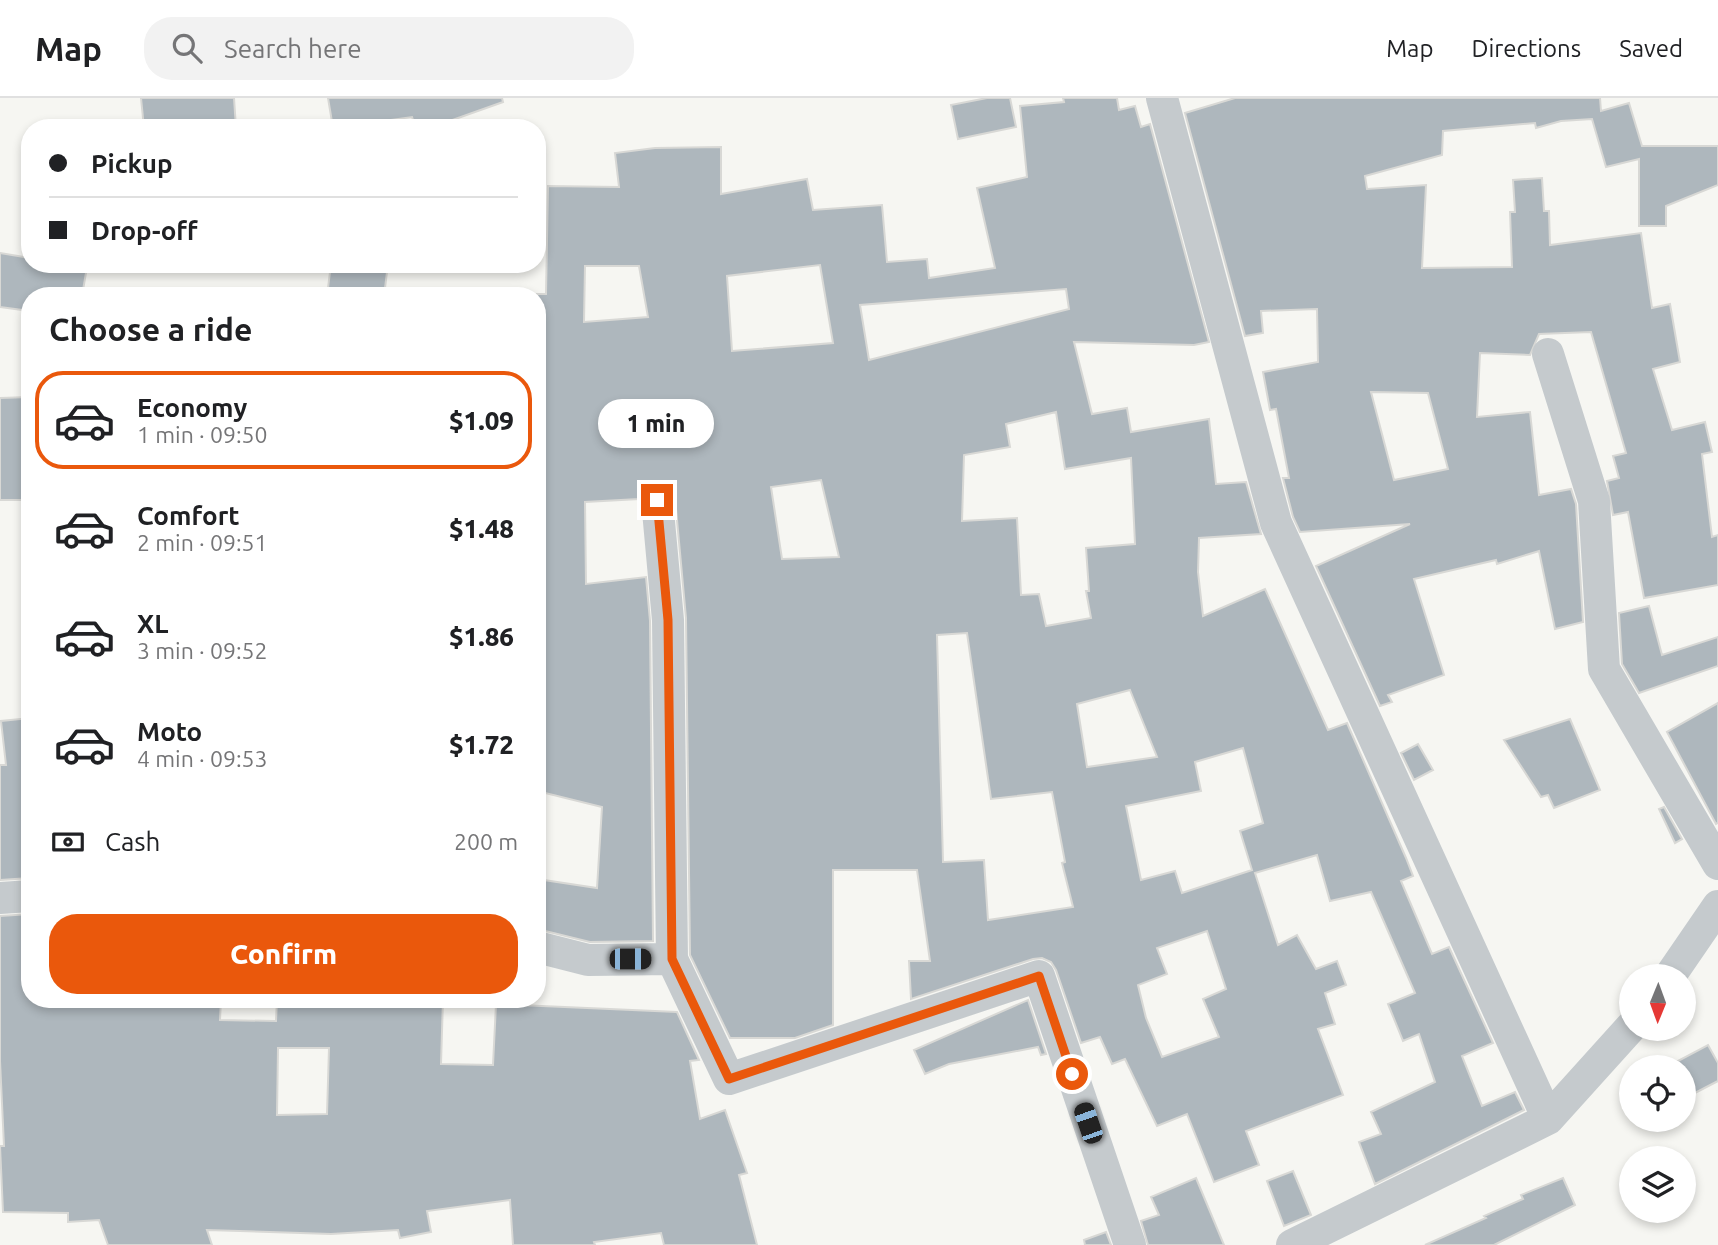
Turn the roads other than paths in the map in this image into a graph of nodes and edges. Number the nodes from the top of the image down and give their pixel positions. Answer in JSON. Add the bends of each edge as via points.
{"nodes":[{"id":1,"x":1162,"y":98,"type":"edge"},
{"id":2,"x":1548,"y":354,"type":"dead end"},
{"id":3,"x":657,"y":500,"type":"dead end"},
{"id":4,"x":1718,"y":863,"type":"edge"},
{"id":5,"x":21,"y":897,"type":"edge"},
{"id":6,"x":0,"y":898,"type":"edge"},
{"id":7,"x":1718,"y":906,"type":"edge"},
{"id":8,"x":546,"y":949,"type":"edge"},
{"id":9,"x":672,"y":959,"type":"junction"},
{"id":10,"x":1678,"y":964,"type":"edge"},
{"id":11,"x":1619,"y":1040,"type":"edge"},
{"id":12,"x":1548,"y":1119,"type":"junction"},
{"id":13,"x":1130,"y":1245,"type":"edge"},
{"id":14,"x":1292,"y":1245,"type":"edge"}],
"edges":[{"from":1,"to":12,"type":"street","via":[[1276,523]]},
{"from":2,"to":4,"type":"street","via":[[1594,501],[1604,669]]},
{"from":3,"to":9,"type":"street","via":[[668,620]]},
{"from":5,"to":6,"type":"street"},
{"from":7,"to":10,"type":"street"},
{"from":8,"to":9,"type":"street","via":[[588,960]]},
{"from":9,"to":13,"type":"street","via":[[729,1079],[1039,976]]},
{"from":11,"to":12,"type":"street"},
{"from":12,"to":14,"type":"street"}]}
